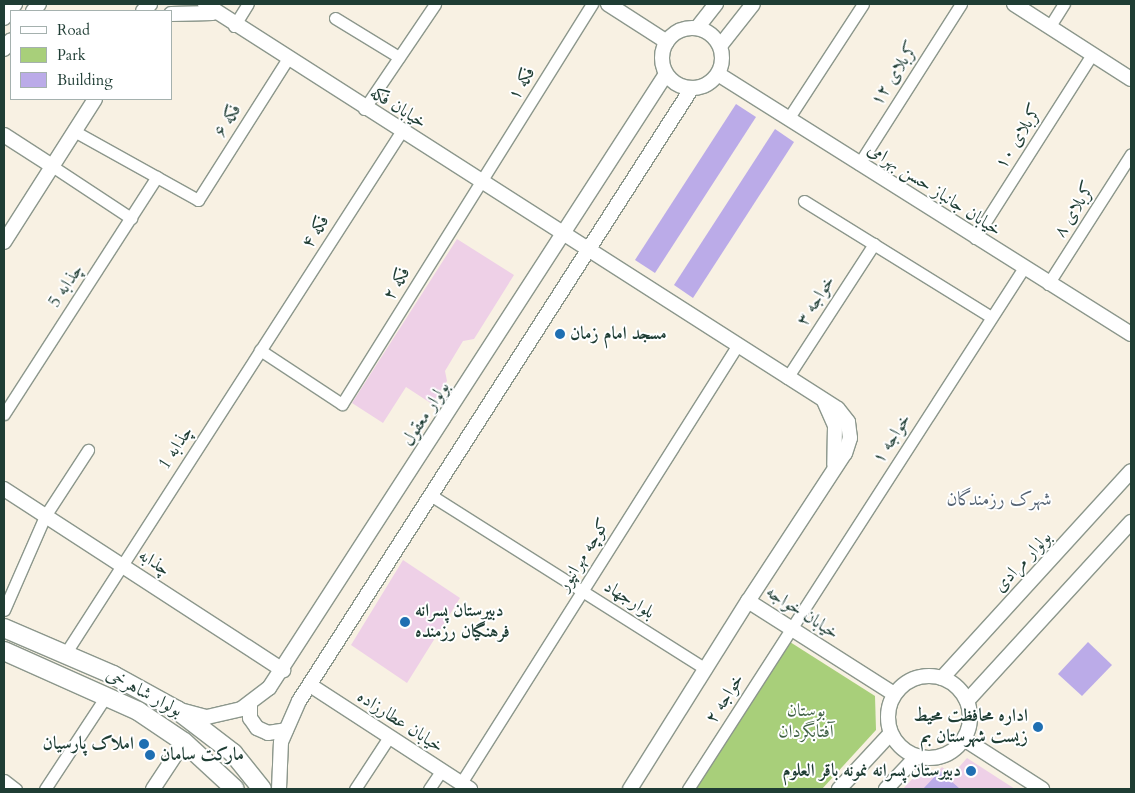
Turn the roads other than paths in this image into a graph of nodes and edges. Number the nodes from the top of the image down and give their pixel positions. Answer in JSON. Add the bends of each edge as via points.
{"nodes":[{"id":1,"x":248,"y":4,"type":"edge"},
{"id":2,"x":435,"y":4,"type":"edge"},
{"id":3,"x":592,"y":4,"type":"edge"},
{"id":4,"x":608,"y":4,"type":"edge"},
{"id":5,"x":716,"y":4,"type":"edge"},
{"id":6,"x":753,"y":4,"type":"edge"},
{"id":7,"x":863,"y":4,"type":"edge"},
{"id":8,"x":961,"y":4,"type":"edge"},
{"id":9,"x":1014,"y":4,"type":"edge"},
{"id":10,"x":1064,"y":4,"type":"edge"},
{"id":11,"x":209,"y":8,"type":"edge"},
{"id":12,"x":172,"y":14,"type":"edge"},
{"id":13,"x":334,"y":18,"type":"dead end"},
{"id":14,"x":234,"y":26,"type":"junction"},
{"id":15,"x":1050,"y":26,"type":"junction"},
{"id":16,"x":697,"y":28,"type":"junction"},
{"id":17,"x":667,"y":42,"type":"junction"},
{"id":18,"x":720,"y":46,"type":"junction"},
{"id":19,"x":1092,"y":54,"type":"junction"},
{"id":20,"x":399,"y":57,"type":"junction"},
{"id":21,"x":287,"y":60,"type":"junction"},
{"id":22,"x":666,"y":74,"type":"junction"},
{"id":23,"x":718,"y":74,"type":"junction"},
{"id":24,"x":1131,"y":79,"type":"edge"},
{"id":25,"x":692,"y":88,"type":"junction"},
{"id":26,"x":94,"y":100,"type":"edge"},
{"id":27,"x":364,"y":109,"type":"junction"},
{"id":28,"x":788,"y":119,"type":"junction"},
{"id":29,"x":74,"y":131,"type":"junction"},
{"id":30,"x":400,"y":132,"type":"junction"},
{"id":31,"x":4,"y":135,"type":"edge"},
{"id":32,"x":1131,"y":154,"type":"edge"},
{"id":33,"x":859,"y":164,"type":"junction"},
{"id":34,"x":52,"y":166,"type":"junction"},
{"id":35,"x":157,"y":177,"type":"junction"},
{"id":36,"x":480,"y":183,"type":"junction"},
{"id":37,"x":804,"y":201,"type":"dead end"},
{"id":38,"x":131,"y":218,"type":"junction"},
{"id":39,"x":563,"y":236,"type":"junction"},
{"id":40,"x":975,"y":238,"type":"junction"},
{"id":41,"x":4,"y":242,"type":"edge"},
{"id":42,"x":874,"y":244,"type":"junction"},
{"id":43,"x":588,"y":251,"type":"junction"},
{"id":44,"x":1022,"y":269,"type":"junction"},
{"id":45,"x":1048,"y":284,"type":"junction"},
{"id":46,"x":992,"y":317,"type":"junction"},
{"id":47,"x":1131,"y":334,"type":"edge"},
{"id":48,"x":737,"y":346,"type":"junction"},
{"id":49,"x":260,"y":350,"type":"junction"},
{"id":50,"x":787,"y":378,"type":"junction"},
{"id":51,"x":4,"y":414,"type":"edge"},
{"id":52,"x":88,"y":450,"type":"dead end"},
{"id":53,"x":1131,"y":471,"type":"edge"},
{"id":54,"x":4,"y":489,"type":"edge"},
{"id":55,"x":432,"y":496,"type":"junction"},
{"id":56,"x":45,"y":516,"type":"junction"},
{"id":57,"x":1131,"y":522,"type":"edge"},
{"id":58,"x":122,"y":565,"type":"junction"},
{"id":59,"x":582,"y":591,"type":"junction"},
{"id":60,"x":748,"y":601,"type":"junction"},
{"id":61,"x":4,"y":610,"type":"edge"},
{"id":62,"x":4,"y":628,"type":"edge"},
{"id":63,"x":791,"y":629,"type":"junction"},
{"id":64,"x":4,"y":651,"type":"edge"},
{"id":65,"x":65,"y":654,"type":"junction"},
{"id":66,"x":706,"y":669,"type":"junction"},
{"id":67,"x":283,"y":670,"type":"junction"},
{"id":68,"x":942,"y":678,"type":"junction"},
{"id":69,"x":310,"y":685,"type":"junction"},
{"id":70,"x":894,"y":694,"type":"junction"},
{"id":71,"x":106,"y":696,"type":"junction"},
{"id":72,"x":967,"y":702,"type":"junction"},
{"id":73,"x":250,"y":703,"type":"junction"},
{"id":74,"x":177,"y":710,"type":"junction"},
{"id":75,"x":286,"y":730,"type":"junction"},
{"id":76,"x":891,"y":733,"type":"junction"},
{"id":77,"x":389,"y":737,"type":"junction"},
{"id":78,"x":964,"y":739,"type":"junction"},
{"id":79,"x":184,"y":742,"type":"junction"},
{"id":80,"x":916,"y":756,"type":"junction"},
{"id":81,"x":441,"y":771,"type":"junction"},
{"id":82,"x":4,"y":780,"type":"edge"},
{"id":83,"x":466,"y":786,"type":"edge"},
{"id":84,"x":359,"y":788,"type":"edge"},
{"id":85,"x":16,"y":789,"type":"edge"},
{"id":86,"x":45,"y":789,"type":"edge"},
{"id":87,"x":153,"y":789,"type":"edge"},
{"id":88,"x":235,"y":789,"type":"edge"},
{"id":89,"x":262,"y":789,"type":"edge"},
{"id":90,"x":279,"y":789,"type":"edge"},
{"id":91,"x":428,"y":789,"type":"edge"},
{"id":92,"x":630,"y":789,"type":"edge"},
{"id":93,"x":688,"y":789,"type":"edge"},
{"id":94,"x":839,"y":789,"type":"edge"},
{"id":95,"x":886,"y":789,"type":"edge"},
{"id":96,"x":1040,"y":789,"type":"edge"}],
"edges":[{"from":1,"to":14,"type":"street"},
{"from":2,"to":20,"type":"street"},
{"from":3,"to":36,"type":"street","name":"فکه ۱"},
{"from":4,"to":17,"type":"street"},
{"from":5,"to":16,"type":"street"},
{"from":6,"to":18,"type":"street"},
{"from":7,"to":28,"type":"street"},
{"from":8,"to":33,"type":"street","name":"کربلای ۱۲"},
{"from":9,"to":15,"type":"street"},
{"from":10,"to":15,"type":"street"},
{"from":11,"to":12,"type":"street"},
{"from":11,"to":14,"type":"street","name":"خیابان فکه"},
{"from":13,"to":20,"type":"street"},
{"from":14,"to":21,"type":"street","name":"خیابان فکه"},
{"from":15,"to":19,"type":"street"},
{"from":16,"to":17,"type":"street","via":[[680,30]]},
{"from":16,"to":18,"type":"street","via":[[711,34]]},
{"from":17,"to":22,"type":"street","via":[[662,63]]},
{"from":18,"to":23,"type":"street"},
{"from":19,"to":24,"type":"street"},
{"from":19,"to":40,"type":"street","name":"کربلای ۱۰"},
{"from":20,"to":27,"type":"street"},
{"from":21,"to":27,"type":"street","name":"خیابان فکه"},
{"from":21,"to":35,"type":"street","name":"فکه ۶","via":[[198,200]]},
{"from":22,"to":25,"type":"street","via":[[677,84]]},
{"from":22,"to":39,"type":"street","name":"بولوار معقول"},
{"from":23,"to":25,"type":"street"},
{"from":23,"to":28,"type":"street","name":"خیابان جانباز حسن بهرامی"},
{"from":25,"to":43,"type":"street"},
{"from":26,"to":29,"type":"street"},
{"from":27,"to":30,"type":"street","name":"خیابان فکه"},
{"from":28,"to":33,"type":"street","name":"خیابان جانباز حسن بهرامی"},
{"from":29,"to":34,"type":"street"},
{"from":29,"to":35,"type":"street"},
{"from":30,"to":36,"type":"street","name":"خیابان فکه"},
{"from":30,"to":49,"type":"street","name":"فکه ۴"},
{"from":31,"to":34,"type":"street"},
{"from":32,"to":45,"type":"street","name":"کربلای ۸"},
{"from":33,"to":40,"type":"street","name":"خیابان جانباز حسن بهرامی"},
{"from":34,"to":38,"type":"street"},
{"from":34,"to":41,"type":"street"},
{"from":35,"to":38,"type":"street","name":"چذابه 5"},
{"from":36,"to":39,"type":"street","name":"خیابان فکه"},
{"from":36,"to":49,"type":"street","name":"فکه ۲","via":[[342,404]]},
{"from":37,"to":42,"type":"street"},
{"from":38,"to":51,"type":"street","name":"چذابه 5"},
{"from":39,"to":43,"type":"street","name":"خیابان فکه"},
{"from":39,"to":67,"type":"street","name":"بولوار معقول"},
{"from":40,"to":44,"type":"street","name":"خیابان جانباز حسن بهرامی"},
{"from":42,"to":46,"type":"street"},
{"from":42,"to":50,"type":"street","name":"خواجه ۳"},
{"from":43,"to":48,"type":"street","name":"خیابان خواجه"},
{"from":43,"to":55,"type":"street"},
{"from":44,"to":45,"type":"street","name":"خیابان جانباز حسن بهرامی"},
{"from":44,"to":46,"type":"street","name":"خواجه ۱"},
{"from":45,"to":47,"type":"street","name":"خیابان جانباز حسن بهرامی"},
{"from":46,"to":63,"type":"street","name":"خواجه ۱"},
{"from":48,"to":50,"type":"street","name":"خیابان خواجه"},
{"from":48,"to":59,"type":"street","name":"کوچه مهرانپور"},
{"from":49,"to":58,"type":"street","name":"چذابه 1"},
{"from":50,"to":60,"type":"street","name":"خیابان خواجه","via":[[838,409],[848,422],[850,438],[845,453],[834,465]]},
{"from":52,"to":56,"type":"street"},
{"from":53,"to":68,"type":"street","name":"بولوار مرادی"},
{"from":54,"to":56,"type":"street","name":"چذابه"},
{"from":55,"to":59,"type":"street","name":"بلوارجهاد"},
{"from":55,"to":69,"type":"street"},
{"from":56,"to":58,"type":"street","name":"چذابه"},
{"from":56,"to":61,"type":"street"},
{"from":57,"to":72,"type":"street"},
{"from":58,"to":65,"type":"street","name":"چذابه 1"},
{"from":58,"to":67,"type":"street","name":"چذابه"},
{"from":59,"to":66,"type":"street","name":"بلوارجهاد"},
{"from":59,"to":83,"type":"street","name":"کوچه مهرانپور"},
{"from":60,"to":63,"type":"street","name":"خیابان خواجه"},
{"from":60,"to":66,"type":"street"},
{"from":62,"to":65,"type":"main road","name":"بولوار شاهرخی"},
{"from":63,"to":70,"type":"street","name":"خیابان خواجه"},
{"from":63,"to":93,"type":"street","name":"خواجه ۲"},
{"from":64,"to":71,"type":"main road","name":"بولوار شاهرخی"},
{"from":65,"to":74,"type":"main road","name":"بولوار شاهرخی"},
{"from":66,"to":92,"type":"street"},
{"from":67,"to":73,"type":"street","name":"بولوار معقول"},
{"from":68,"to":70,"type":"street","via":[[915,678]]},
{"from":68,"to":72,"type":"street"},
{"from":69,"to":75,"type":"street"},
{"from":69,"to":77,"type":"street","name":"خیابان عطارزاده"},
{"from":70,"to":76,"type":"street","via":[[888,713]]},
{"from":71,"to":79,"type":"main road","name":"بولوار شاهرخی"},
{"from":71,"to":86,"type":"street"},
{"from":72,"to":78,"type":"street","via":[[970,720]]},
{"from":73,"to":74,"type":"street","name":"بولوار معقول","via":[[207,717]]},
{"from":73,"to":75,"type":"street","via":[[250,718],[257,728],[268,733]]},
{"from":74,"to":89,"type":"main road","name":"بولوار شاهرخی","via":[[233,753]]},
{"from":75,"to":90,"type":"street","via":[[281,742]]},
{"from":76,"to":80,"type":"street"},
{"from":76,"to":94,"type":"street"},
{"from":77,"to":81,"type":"street","name":"خیابان عطارزاده"},
{"from":77,"to":84,"type":"street"},
{"from":78,"to":80,"type":"street","via":[[948,753]]},
{"from":78,"to":96,"type":"street"},
{"from":79,"to":87,"type":"street"},
{"from":79,"to":88,"type":"main road","name":"بولوار شاهرخی"},
{"from":80,"to":95,"type":"street"},
{"from":81,"to":83,"type":"street","name":"خیابان عطارزاده"},
{"from":81,"to":91,"type":"street"},
{"from":82,"to":85,"type":"street"}]}
